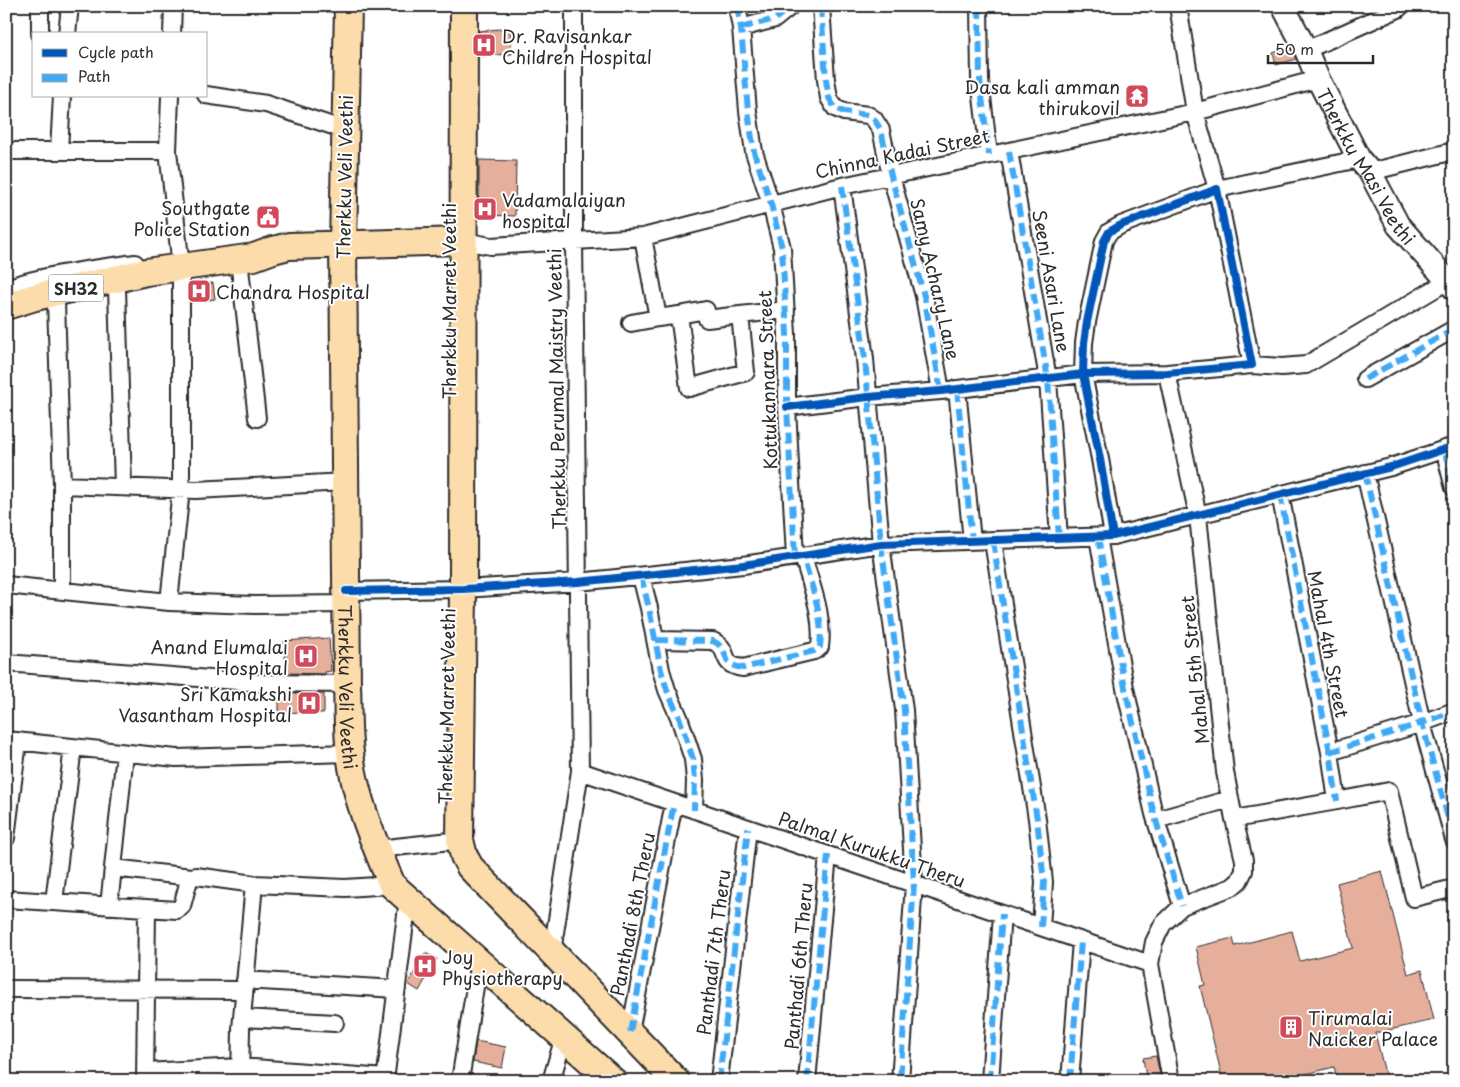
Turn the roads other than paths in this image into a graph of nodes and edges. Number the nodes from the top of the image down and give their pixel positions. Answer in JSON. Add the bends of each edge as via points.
{"nodes":[{"id":1,"x":40,"y":6,"type":"edge"},
{"id":2,"x":70,"y":6,"type":"edge"},
{"id":3,"x":173,"y":6,"type":"edge"},
{"id":4,"x":348,"y":6,"type":"edge"},
{"id":5,"x":464,"y":6,"type":"edge"},
{"id":6,"x":574,"y":6,"type":"edge"},
{"id":7,"x":737,"y":6,"type":"edge"},
{"id":8,"x":791,"y":6,"type":"edge"},
{"id":9,"x":821,"y":6,"type":"edge"},
{"id":10,"x":979,"y":6,"type":"edge"},
{"id":11,"x":1178,"y":6,"type":"edge"},
{"id":12,"x":1283,"y":6,"type":"edge"},
{"id":13,"x":1401,"y":6,"type":"edge"},
{"id":14,"x":741,"y":28,"type":"junction"},
{"id":15,"x":40,"y":32,"type":"edge"},
{"id":16,"x":67,"y":32,"type":"edge"},
{"id":17,"x":172,"y":32,"type":"edge"},
{"id":18,"x":1306,"y":50,"type":"junction"},
{"id":19,"x":1318,"y":79,"type":"junction"},
{"id":20,"x":208,"y":95,"type":"edge"},
{"id":21,"x":62,"y":98,"type":"edge"},
{"id":22,"x":170,"y":98,"type":"edge"},
{"id":23,"x":1195,"y":112,"type":"junction"},
{"id":24,"x":345,"y":130,"type":"junction"},
{"id":25,"x":168,"y":150,"type":"junction"},
{"id":26,"x":6,"y":151,"type":"edge"},
{"id":27,"x":58,"y":151,"type":"junction"},
{"id":28,"x":1009,"y":151,"type":"junction"},
{"id":29,"x":1454,"y":151,"type":"edge"},
{"id":30,"x":989,"y":155,"type":"junction"},
{"id":31,"x":1365,"y":165,"type":"junction"},
{"id":32,"x":891,"y":176,"type":"junction"},
{"id":33,"x":842,"y":186,"type":"junction"},
{"id":34,"x":1217,"y":189,"type":"junction"},
{"id":35,"x":771,"y":204,"type":"junction"},
{"id":36,"x":643,"y":236,"type":"junction"},
{"id":37,"x":574,"y":240,"type":"junction"},
{"id":38,"x":463,"y":249,"type":"junction"},
{"id":39,"x":343,"y":252,"type":"junction"},
{"id":40,"x":246,"y":258,"type":"junction"},
{"id":41,"x":163,"y":269,"type":"junction"},
{"id":42,"x":1451,"y":284,"type":"edge"},
{"id":43,"x":6,"y":288,"type":"edge"},
{"id":44,"x":117,"y":288,"type":"junction"},
{"id":45,"x":56,"y":302,"type":"junction"},
{"id":46,"x":6,"y":306,"type":"edge"},
{"id":47,"x":786,"y":310,"type":"junction"},
{"id":48,"x":6,"y":315,"type":"edge"},
{"id":49,"x":678,"y":315,"type":"junction"},
{"id":50,"x":740,"y":315,"type":"junction"},
{"id":51,"x":658,"y":318,"type":"junction"},
{"id":52,"x":631,"y":323,"type":"dead end"},
{"id":53,"x":1454,"y":329,"type":"edge"},
{"id":54,"x":1252,"y":365,"type":"junction"},
{"id":55,"x":1084,"y":374,"type":"junction"},
{"id":56,"x":1167,"y":374,"type":"junction"},
{"id":57,"x":1048,"y":379,"type":"junction"},
{"id":58,"x":1365,"y":379,"type":"dead end"},
{"id":59,"x":949,"y":390,"type":"junction"},
{"id":60,"x":868,"y":397,"type":"junction"},
{"id":61,"x":787,"y":407,"type":"junction"},
{"id":62,"x":257,"y":418,"type":"dead end"},
{"id":63,"x":1449,"y":447,"type":"edge"},
{"id":64,"x":1365,"y":473,"type":"junction"},
{"id":65,"x":345,"y":482,"type":"junction"},
{"id":66,"x":62,"y":485,"type":"junction"},
{"id":67,"x":123,"y":487,"type":"junction"},
{"id":68,"x":1454,"y":488,"type":"edge"},
{"id":69,"x":181,"y":489,"type":"junction"},
{"id":70,"x":1280,"y":494,"type":"junction"},
{"id":71,"x":1198,"y":516,"type":"junction"},
{"id":72,"x":1105,"y":537,"type":"junction"},
{"id":73,"x":1059,"y":538,"type":"junction"},
{"id":74,"x":972,"y":541,"type":"junction"},
{"id":75,"x":993,"y":541,"type":"junction"},
{"id":76,"x":881,"y":544,"type":"junction"},
{"id":77,"x":799,"y":556,"type":"junction"},
{"id":78,"x":641,"y":576,"type":"junction"},
{"id":79,"x":578,"y":582,"type":"junction"},
{"id":80,"x":6,"y":585,"type":"edge"},
{"id":81,"x":463,"y":589,"type":"junction"},
{"id":82,"x":62,"y":591,"type":"junction"},
{"id":83,"x":346,"y":598,"type":"junction"},
{"id":84,"x":169,"y":602,"type":"junction"},
{"id":85,"x":656,"y":640,"type":"junction"},
{"id":86,"x":6,"y":663,"type":"edge"},
{"id":87,"x":347,"y":684,"type":"junction"},
{"id":88,"x":1454,"y":710,"type":"edge"},
{"id":89,"x":1422,"y":723,"type":"junction"},
{"id":90,"x":12,"y":741,"type":"edge"},
{"id":91,"x":73,"y":747,"type":"junction"},
{"id":92,"x":125,"y":752,"type":"junction"},
{"id":93,"x":1330,"y":752,"type":"junction"},
{"id":94,"x":350,"y":753,"type":"junction"},
{"id":95,"x":580,"y":771,"type":"junction"},
{"id":96,"x":1230,"y":799,"type":"junction"},
{"id":97,"x":1337,"y":801,"type":"junction"},
{"id":98,"x":674,"y":803,"type":"junction"},
{"id":99,"x":694,"y":810,"type":"junction"},
{"id":100,"x":1234,"y":819,"type":"junction"},
{"id":101,"x":1156,"y":820,"type":"junction"},
{"id":102,"x":748,"y":828,"type":"junction"},
{"id":103,"x":6,"y":838,"type":"edge"},
{"id":104,"x":460,"y":840,"type":"junction"},
{"id":105,"x":1454,"y":840,"type":"edge"},
{"id":106,"x":377,"y":848,"type":"junction"},
{"id":107,"x":828,"y":855,"type":"junction"},
{"id":108,"x":113,"y":868,"type":"junction"},
{"id":109,"x":192,"y":877,"type":"junction"},
{"id":110,"x":254,"y":884,"type":"junction"},
{"id":111,"x":914,"y":884,"type":"junction"},
{"id":112,"x":1454,"y":888,"type":"edge"},
{"id":113,"x":400,"y":892,"type":"junction"},
{"id":114,"x":6,"y":899,"type":"edge"},
{"id":115,"x":54,"y":902,"type":"junction"},
{"id":116,"x":109,"y":906,"type":"junction"},
{"id":117,"x":1182,"y":906,"type":"junction"},
{"id":118,"x":147,"y":909,"type":"junction"},
{"id":119,"x":1002,"y":914,"type":"junction"},
{"id":120,"x":1041,"y":927,"type":"junction"},
{"id":121,"x":1081,"y":941,"type":"junction"},
{"id":122,"x":552,"y":952,"type":"junction"},
{"id":123,"x":479,"y":962,"type":"junction"},
{"id":124,"x":1150,"y":964,"type":"junction"},
{"id":125,"x":245,"y":985,"type":"junction"},
{"id":126,"x":6,"y":989,"type":"edge"},
{"id":127,"x":397,"y":989,"type":"junction"},
{"id":128,"x":146,"y":990,"type":"junction"},
{"id":129,"x":242,"y":1018,"type":"junction"},
{"id":130,"x":335,"y":1023,"type":"dead end"},
{"id":131,"x":630,"y":1032,"type":"junction"},
{"id":132,"x":564,"y":1037,"type":"junction"},
{"id":133,"x":240,"y":1074,"type":"edge"},
{"id":134,"x":145,"y":1076,"type":"edge"},
{"id":135,"x":605,"y":1078,"type":"edge"},
{"id":136,"x":385,"y":1079,"type":"edge"},
{"id":137,"x":460,"y":1081,"type":"edge"},
{"id":138,"x":551,"y":1081,"type":"edge"},
{"id":139,"x":676,"y":1081,"type":"edge"},
{"id":140,"x":719,"y":1081,"type":"edge"},
{"id":141,"x":807,"y":1081,"type":"edge"},
{"id":142,"x":900,"y":1081,"type":"edge"},
{"id":143,"x":990,"y":1081,"type":"edge"},
{"id":144,"x":1070,"y":1081,"type":"edge"},
{"id":145,"x":1171,"y":1081,"type":"edge"}],
"edges":[{"from":1,"to":15,"type":"street"},
{"from":2,"to":16,"type":"street"},
{"from":3,"to":17,"type":"street"},
{"from":4,"to":24,"type":"main road","name":"Therkku Veli Veethi"},
{"from":5,"to":38,"type":"main road","name":"Therkku Marret Veethi"},
{"from":6,"to":37,"type":"street","name":"Therkku Perumal Maistry Veethi"},
{"from":7,"to":14,"type":"street","name":"Kottukannara Street"},
{"from":8,"to":14,"type":"street","via":[[775,19]]},
{"from":9,"to":32,"type":"street","name":"Samy Achary Lane","via":[[829,98],[835,108],[868,115],[878,124]]},
{"from":10,"to":30,"type":"street","via":[[980,80]]},
{"from":11,"to":23,"type":"street"},
{"from":12,"to":18,"type":"main road","name":"Therkku Masi Veethi"},
{"from":13,"to":18,"type":"street"},
{"from":14,"to":35,"type":"street","name":"Kottukannara Street","via":[[754,152]]},
{"from":18,"to":19,"type":"main road","name":"Therkku Masi Veethi"},
{"from":19,"to":23,"type":"street","name":"Chinna Kadai Street"},
{"from":19,"to":31,"type":"main road","name":"Therkku Masi Veethi"},
{"from":20,"to":24,"type":"street","via":[[266,104]]},
{"from":21,"to":27,"type":"street"},
{"from":22,"to":25,"type":"street"},
{"from":23,"to":28,"type":"street","name":"Chinna Kadai Street"},
{"from":23,"to":34,"type":"street"},
{"from":24,"to":39,"type":"main road","name":"Therkku Veli Veethi"},
{"from":25,"to":27,"type":"street"},
{"from":25,"to":41,"type":"street"},
{"from":26,"to":27,"type":"street"},
{"from":28,"to":30,"type":"street","name":"Chinna Kadai Street"},
{"from":28,"to":57,"type":"street","name":"Seeni Asari Lane"},
{"from":29,"to":31,"type":"street"},
{"from":30,"to":32,"type":"street","name":"Chinna Kadai Street"},
{"from":31,"to":34,"type":"street"},
{"from":31,"to":42,"type":"main road","name":"Therkku Masi Veethi","via":[[1398,225]]},
{"from":32,"to":33,"type":"street","name":"Chinna Kadai Street"},
{"from":32,"to":59,"type":"street","name":"Samy Achary Lane"},
{"from":33,"to":35,"type":"street","name":"Chinna Kadai Street"},
{"from":33,"to":60,"type":"street"},
{"from":34,"to":54,"type":"street"},
{"from":34,"to":55,"type":"street","via":[[1108,232],[1087,322]]},
{"from":35,"to":36,"type":"street","name":"Chinna Kadai Street"},
{"from":35,"to":47,"type":"street","name":"Kottukannara Street","via":[[782,248]]},
{"from":36,"to":37,"type":"street","name":"Chinna Kadai Street"},
{"from":36,"to":51,"type":"street"},
{"from":37,"to":38,"type":"street","name":"Chinna Kadai Street"},
{"from":37,"to":79,"type":"street","name":"Therkku Perumal Maistry Veethi"},
{"from":38,"to":39,"type":"main road"},
{"from":38,"to":81,"type":"main road","name":"Therkku Marret Veethi"},
{"from":39,"to":40,"type":"main road","number":"SH32","via":[[294,264]]},
{"from":39,"to":65,"type":"main road","name":"Therkku Veli Veethi"},
{"from":40,"to":41,"type":"main road","number":"SH32"},
{"from":40,"to":62,"type":"street"},
{"from":41,"to":43,"type":"street","via":[[157,264],[143,262],[80,270]]},
{"from":41,"to":44,"type":"street","via":[[151,279]]},
{"from":41,"to":46,"type":"main road","number":"SH32"},
{"from":41,"to":69,"type":"street"},
{"from":42,"to":54,"type":"street","via":[[1306,365]]},
{"from":44,"to":45,"type":"street"},
{"from":44,"to":67,"type":"street"},
{"from":45,"to":48,"type":"street"},
{"from":45,"to":66,"type":"street"},
{"from":47,"to":50,"type":"street"},
{"from":47,"to":61,"type":"street","name":"Kottukannara Street"},
{"from":49,"to":50,"type":"street","via":[[706,310],[707,320]]},
{"from":49,"to":50,"type":"street","via":[[689,388],[746,372]]},
{"from":49,"to":51,"type":"street"},
{"from":51,"to":52,"type":"street"},
{"from":53,"to":58,"type":"street"},
{"from":54,"to":56,"type":"street"},
{"from":55,"to":56,"type":"street"},
{"from":55,"to":57,"type":"street"},
{"from":55,"to":72,"type":"street","via":[[1100,459]]},
{"from":56,"to":71,"type":"street","name":"Mahal 5th Street"},
{"from":57,"to":59,"type":"street"},
{"from":57,"to":73,"type":"street","name":"Seeni Asari Lane"},
{"from":59,"to":60,"type":"street"},
{"from":59,"to":74,"type":"street","name":"Samy Achary Lane"},
{"from":60,"to":61,"type":"street"},
{"from":60,"to":76,"type":"street"},
{"from":61,"to":77,"type":"street","name":"Kottukannara Street"},
{"from":63,"to":64,"type":"street"},
{"from":63,"to":68,"type":"street"},
{"from":64,"to":70,"type":"street"},
{"from":64,"to":89,"type":"street"},
{"from":65,"to":69,"type":"street"},
{"from":65,"to":83,"type":"main road","name":"Therkku Veli Veethi"},
{"from":66,"to":67,"type":"street"},
{"from":66,"to":82,"type":"street"},
{"from":67,"to":69,"type":"street"},
{"from":69,"to":84,"type":"street"},
{"from":70,"to":71,"type":"street"},
{"from":70,"to":93,"type":"street","name":"Mahal 4th Street"},
{"from":71,"to":72,"type":"street"},
{"from":71,"to":96,"type":"street","name":"Mahal 5th Street"},
{"from":72,"to":73,"type":"street"},
{"from":72,"to":101,"type":"street","via":[[1125,688]]},
{"from":73,"to":75,"type":"street"},
{"from":74,"to":75,"type":"street"},
{"from":74,"to":76,"type":"street"},
{"from":75,"to":120,"type":"street","via":[[1042,864]]},
{"from":76,"to":77,"type":"street"},
{"from":76,"to":111,"type":"street","via":[[904,710]]},
{"from":77,"to":78,"type":"street"},
{"from":77,"to":85,"type":"street","name":"Kottukannara Street","via":[[820,616],[820,647],[814,651],[743,668],[730,664],[720,644],[713,641]]},
{"from":78,"to":79,"type":"street"},
{"from":78,"to":85,"type":"street"},
{"from":79,"to":81,"type":"street"},
{"from":79,"to":95,"type":"street","name":"Therkku Perumal Maistry Veethi"},
{"from":80,"to":82,"type":"street"},
{"from":81,"to":83,"type":"street"},
{"from":81,"to":104,"type":"main road","name":"Therkku Marret Veethi"},
{"from":82,"to":84,"type":"street"},
{"from":83,"to":84,"type":"street","via":[[255,605]]},
{"from":83,"to":87,"type":"main road","name":"Therkku Veli Veethi"},
{"from":85,"to":99,"type":"street","via":[[667,690],[693,759]]},
{"from":86,"to":87,"type":"street","via":[[262,682]]},
{"from":87,"to":94,"type":"main road","name":"Therkku Veli Veethi"},
{"from":88,"to":89,"type":"street"},
{"from":89,"to":93,"type":"street"},
{"from":89,"to":105,"type":"street"},
{"from":90,"to":91,"type":"street"},
{"from":90,"to":103,"type":"street"},
{"from":91,"to":92,"type":"street"},
{"from":91,"to":115,"type":"street"},
{"from":92,"to":94,"type":"street","via":[[176,758]]},
{"from":92,"to":108,"type":"street"},
{"from":93,"to":97,"type":"street","name":"Mahal 4th Street"},
{"from":94,"to":106,"type":"main road","name":"Therkku Veli Veethi","via":[[361,806]]},
{"from":95,"to":98,"type":"street","name":"Palmal Kurukku Theru"},
{"from":95,"to":122,"type":"street","name":"Therkku Perumal Maistry Veethi"},
{"from":96,"to":100,"type":"street","name":"Mahal 5th Street"},
{"from":96,"to":101,"type":"street"},
{"from":97,"to":100,"type":"street"},
{"from":97,"to":112,"type":"street","via":[[1389,791],[1414,898]]},
{"from":98,"to":99,"type":"street","name":"Palmal Kurukku Theru"},
{"from":98,"to":131,"type":"street","name":"Panthadi 8th Theru"},
{"from":99,"to":102,"type":"street","name":"Palmal Kurukku Theru"},
{"from":100,"to":117,"type":"street","name":"Mahal 5th Street","via":[[1244,860],[1244,871],[1239,881],[1232,887]]},
{"from":101,"to":117,"type":"street"},
{"from":102,"to":107,"type":"street","name":"Palmal Kurukku Theru"},
{"from":102,"to":140,"type":"street","name":"Panthadi 7th Theru"},
{"from":104,"to":106,"type":"street"},
{"from":104,"to":122,"type":"main road","name":"Therkku Marret Veethi","via":[[470,867]]},
{"from":106,"to":113,"type":"main road","name":"Therkku Veli Veethi"},
{"from":107,"to":111,"type":"street","name":"Palmal Kurukku Theru"},
{"from":107,"to":141,"type":"street","name":"Panthadi 6th Theru"},
{"from":108,"to":109,"type":"street"},
{"from":108,"to":116,"type":"street"},
{"from":109,"to":110,"type":"street"},
{"from":109,"to":118,"type":"street","via":[[180,908]]},
{"from":110,"to":113,"type":"street"},
{"from":110,"to":125,"type":"street"},
{"from":111,"to":119,"type":"street","name":"Palmal Kurukku Theru"},
{"from":111,"to":142,"type":"street"},
{"from":113,"to":123,"type":"main road","name":"Therkku Veli Veethi"},
{"from":113,"to":127,"type":"street"},
{"from":114,"to":115,"type":"street"},
{"from":115,"to":116,"type":"street"},
{"from":116,"to":118,"type":"street"},
{"from":117,"to":124,"type":"street","via":[[1164,924],[1154,942]]},
{"from":118,"to":128,"type":"street"},
{"from":119,"to":120,"type":"street","name":"Palmal Kurukku Theru"},
{"from":119,"to":143,"type":"street"},
{"from":120,"to":121,"type":"street","name":"Palmal Kurukku Theru"},
{"from":121,"to":124,"type":"street","name":"Palmal Kurukku Theru"},
{"from":121,"to":144,"type":"street"},
{"from":122,"to":131,"type":"main road","name":"Therkku Marret Veethi"},
{"from":123,"to":132,"type":"main road","name":"Therkku Veli Veethi"},
{"from":123,"to":137,"type":"street"},
{"from":124,"to":145,"type":"street"},
{"from":125,"to":127,"type":"street"},
{"from":125,"to":128,"type":"street"},
{"from":125,"to":129,"type":"street"},
{"from":126,"to":128,"type":"street"},
{"from":127,"to":136,"type":"street"},
{"from":128,"to":134,"type":"street"},
{"from":129,"to":130,"type":"street"},
{"from":129,"to":133,"type":"street"},
{"from":131,"to":139,"type":"main road","name":"Therkku Marret Veethi"},
{"from":132,"to":135,"type":"main road","name":"Therkku Veli Veethi"},
{"from":132,"to":138,"type":"street"},
{"from":133,"to":134,"type":"street"},
{"from":133,"to":136,"type":"street"}]}
